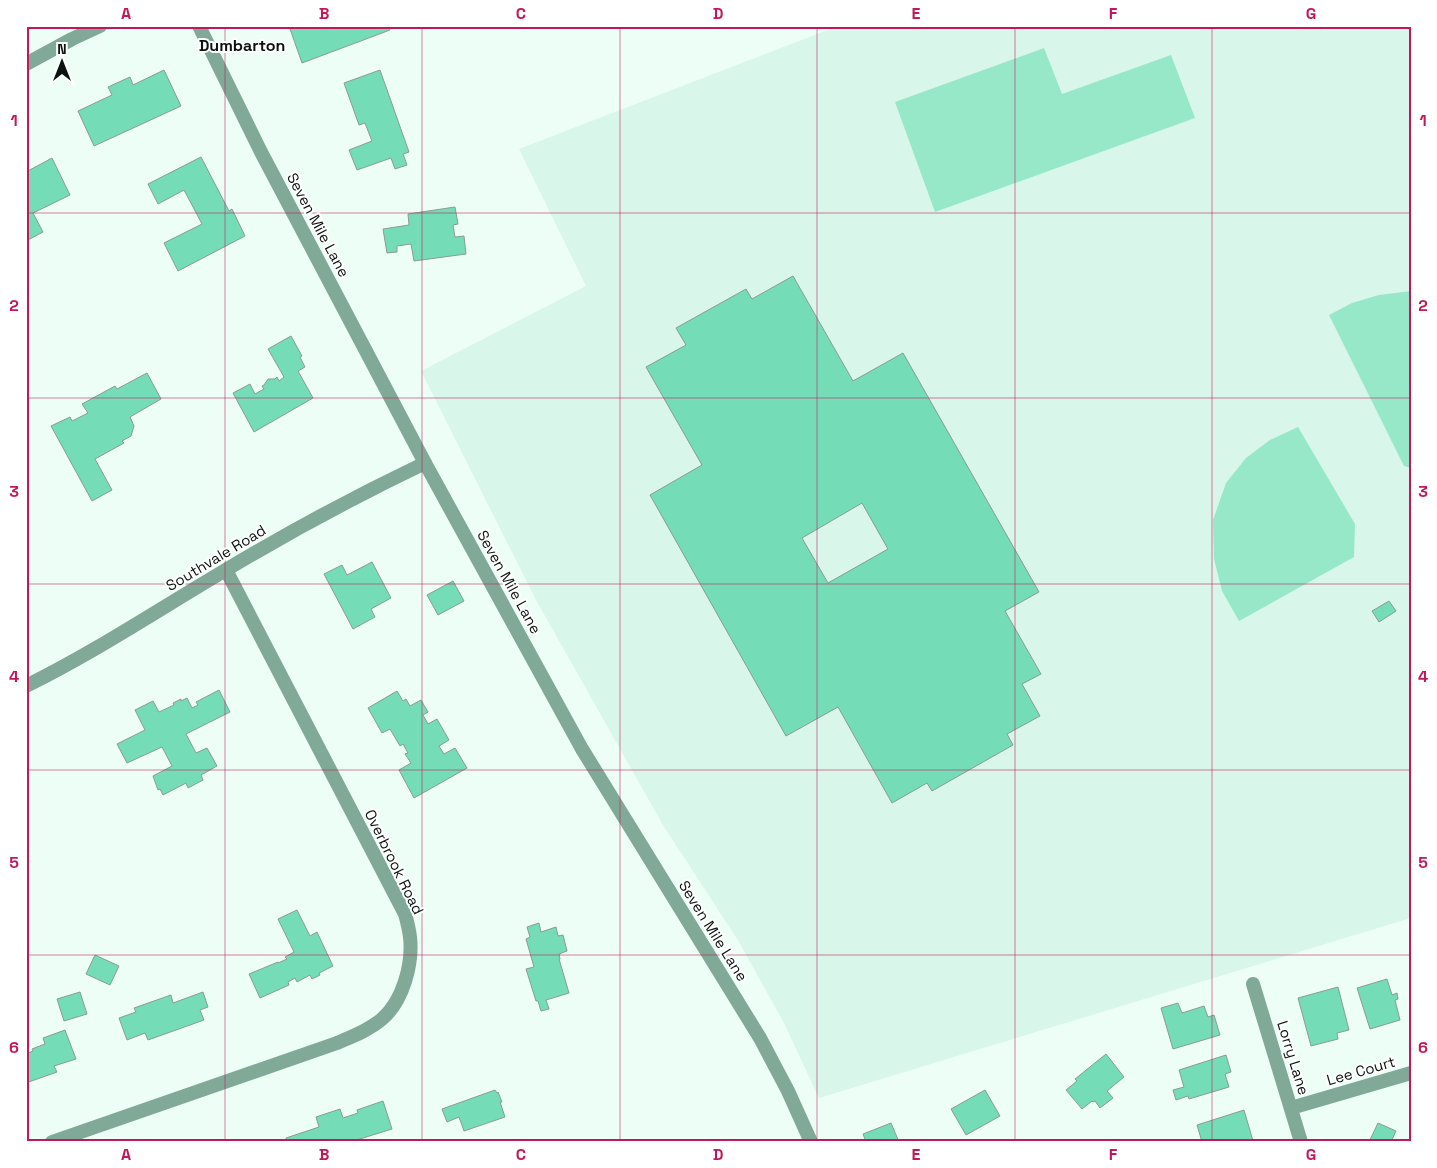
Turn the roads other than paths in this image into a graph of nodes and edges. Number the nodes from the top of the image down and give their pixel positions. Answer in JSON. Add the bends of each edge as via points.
{"nodes":[{"id":1,"x":100,"y":26,"type":"edge"},
{"id":2,"x":199,"y":26,"type":"edge"},
{"id":3,"x":26,"y":64,"type":"edge"},
{"id":4,"x":425,"y":463,"type":"junction"},
{"id":5,"x":226,"y":570,"type":"junction"},
{"id":6,"x":26,"y":686,"type":"edge"},
{"id":7,"x":1253,"y":984,"type":"dead end"},
{"id":8,"x":1411,"y":1073,"type":"edge"},
{"id":9,"x":1291,"y":1108,"type":"junction"},
{"id":10,"x":52,"y":1142,"type":"edge"},
{"id":11,"x":811,"y":1142,"type":"edge"},
{"id":12,"x":1301,"y":1142,"type":"edge"}],
"edges":[{"from":1,"to":3,"type":"street"},
{"from":2,"to":4,"type":"street","name":"Seven Mile Lane","via":[[261,152]]},
{"from":4,"to":5,"type":"street","name":"Southvale Road","via":[[370,489]]},
{"from":4,"to":11,"type":"street","name":"Seven Mile Lane","via":[[582,749],[760,1038]]},
{"from":5,"to":6,"type":"street","name":"Southvale Road","via":[[96,649]]},
{"from":5,"to":10,"type":"street","name":"Overbrook Road","via":[[405,914],[410,958],[405,981],[396,1001],[382,1018],[362,1032]]},
{"from":7,"to":9,"type":"street","name":"Lorry Lane"},
{"from":8,"to":9,"type":"street","name":"Lee Court"},
{"from":9,"to":12,"type":"street","name":"Lorry Lane"}]}
